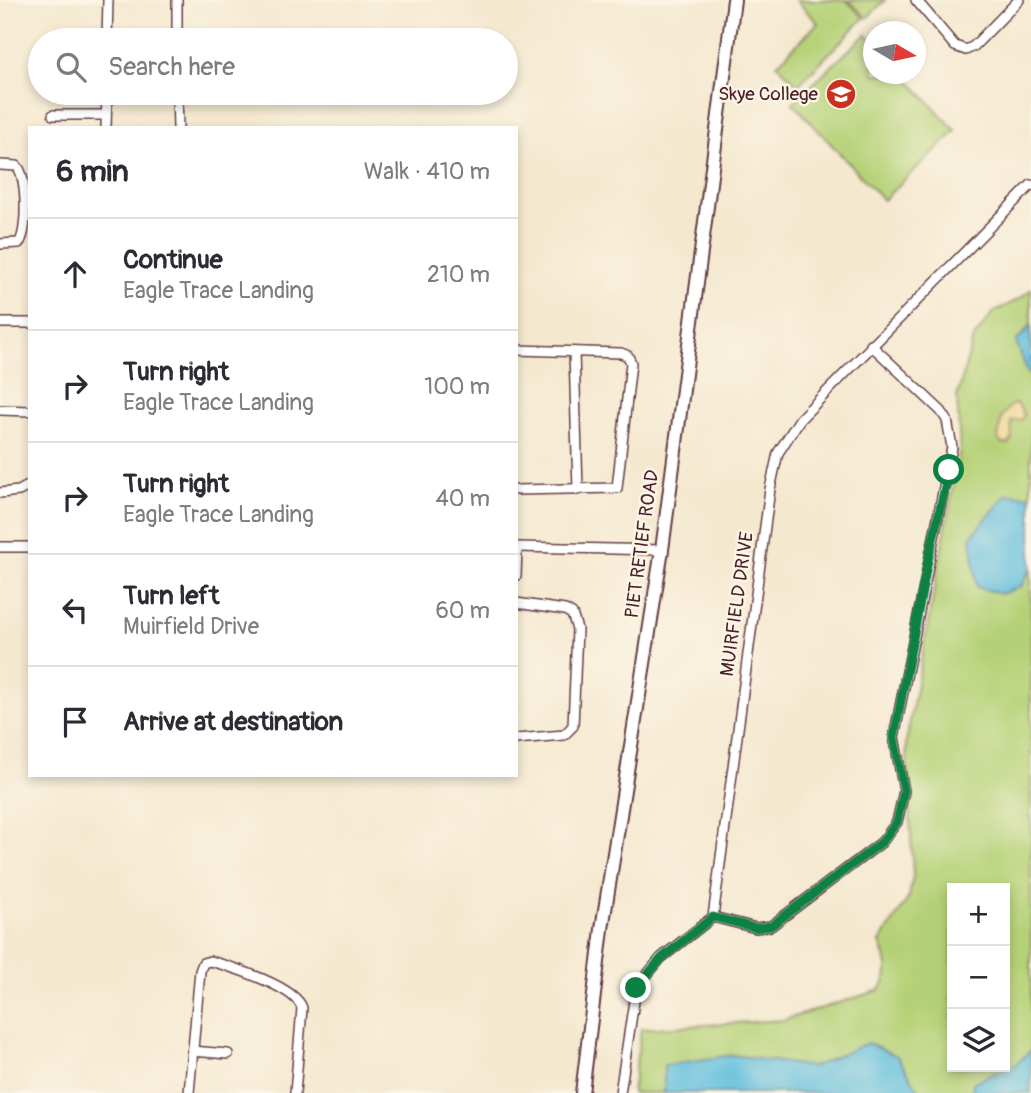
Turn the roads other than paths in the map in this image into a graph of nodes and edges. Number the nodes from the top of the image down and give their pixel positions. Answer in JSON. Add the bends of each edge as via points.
{"nodes":[{"id":1,"x":108,"y":0,"type":"edge"},
{"id":2,"x":177,"y":0,"type":"edge"},
{"id":3,"x":734,"y":0,"type":"edge"},
{"id":4,"x":916,"y":0,"type":"edge"},
{"id":5,"x":1019,"y":0,"type":"edge"},
{"id":6,"x":107,"y":28,"type":"edge"},
{"id":7,"x":177,"y":28,"type":"edge"},
{"id":8,"x":106,"y":105,"type":"edge"},
{"id":9,"x":177,"y":105,"type":"edge"},
{"id":10,"x":53,"y":115,"type":"dead end"},
{"id":11,"x":106,"y":115,"type":"junction"},
{"id":12,"x":106,"y":126,"type":"edge"},
{"id":13,"x":178,"y":126,"type":"edge"},
{"id":14,"x":0,"y":165,"type":"edge"},
{"id":15,"x":1031,"y":185,"type":"edge"},
{"id":16,"x":0,"y":244,"type":"edge"},
{"id":17,"x":0,"y":323,"type":"edge"},
{"id":18,"x":28,"y":323,"type":"edge"},
{"id":19,"x":871,"y":345,"type":"junction"},
{"id":20,"x":518,"y":351,"type":"edge"},
{"id":21,"x":574,"y":352,"type":"junction"},
{"id":22,"x":0,"y":410,"type":"edge"},
{"id":23,"x":28,"y":411,"type":"edge"},
{"id":24,"x":28,"y":486,"type":"edge"},
{"id":25,"x":518,"y":490,"type":"edge"},
{"id":26,"x":578,"y":490,"type":"junction"},
{"id":27,"x":0,"y":493,"type":"edge"},
{"id":28,"x":0,"y":547,"type":"edge"},
{"id":29,"x":28,"y":547,"type":"edge"},
{"id":30,"x":518,"y":547,"type":"edge"},
{"id":31,"x":662,"y":550,"type":"junction"},
{"id":32,"x":518,"y":603,"type":"edge"},
{"id":33,"x":518,"y":739,"type":"edge"},
{"id":34,"x":713,"y":917,"type":"junction"},
{"id":35,"x":192,"y":1051,"type":"junction"},
{"id":36,"x":228,"y":1054,"type":"dead end"},
{"id":37,"x":189,"y":1093,"type":"edge"},
{"id":38,"x":295,"y":1093,"type":"edge"},
{"id":39,"x":582,"y":1093,"type":"edge"},
{"id":40,"x":620,"y":1093,"type":"edge"}],
"edges":[{"from":1,"to":6,"type":"street"},
{"from":2,"to":7,"type":"street"},
{"from":3,"to":31,"type":"street","name":"PIET RETIEF ROAD"},
{"from":4,"to":5,"type":"street","via":[[955,46],[966,50]]},
{"from":8,"to":11,"type":"street"},
{"from":9,"to":13,"type":"street"},
{"from":10,"to":11,"type":"street"},
{"from":11,"to":12,"type":"street"},
{"from":14,"to":16,"type":"street","via":[[17,166],[23,174],[25,231],[19,243]]},
{"from":15,"to":19,"type":"street","name":"MUIRFIELD DRIVE"},
{"from":17,"to":18,"type":"street"},
{"from":19,"to":34,"type":"street","name":"MUIRFIELD DRIVE","via":[[800,419],[775,464]]},
{"from":19,"to":34,"type":"street","via":[[941,411],[952,447],[894,737],[904,791],[901,811],[882,842],[771,926],[756,928]]},
{"from":20,"to":21,"type":"street"},
{"from":21,"to":26,"type":"street"},
{"from":21,"to":26,"type":"street","via":[[621,354],[631,363],[619,485]]},
{"from":22,"to":23,"type":"street"},
{"from":24,"to":27,"type":"street"},
{"from":25,"to":26,"type":"street"},
{"from":28,"to":29,"type":"street"},
{"from":30,"to":31,"type":"street"},
{"from":31,"to":39,"type":"street","name":"PIET RETIEF ROAD","via":[[602,929]]},
{"from":32,"to":33,"type":"street","via":[[565,610],[572,614],[577,629],[573,726],[564,735]]},
{"from":34,"to":40,"type":"street","via":[[641,979],[628,1030]]},
{"from":35,"to":36,"type":"street"},
{"from":35,"to":37,"type":"street"},
{"from":35,"to":38,"type":"street","via":[[203,963],[214,962],[286,990],[298,998],[302,1008]]}]}
